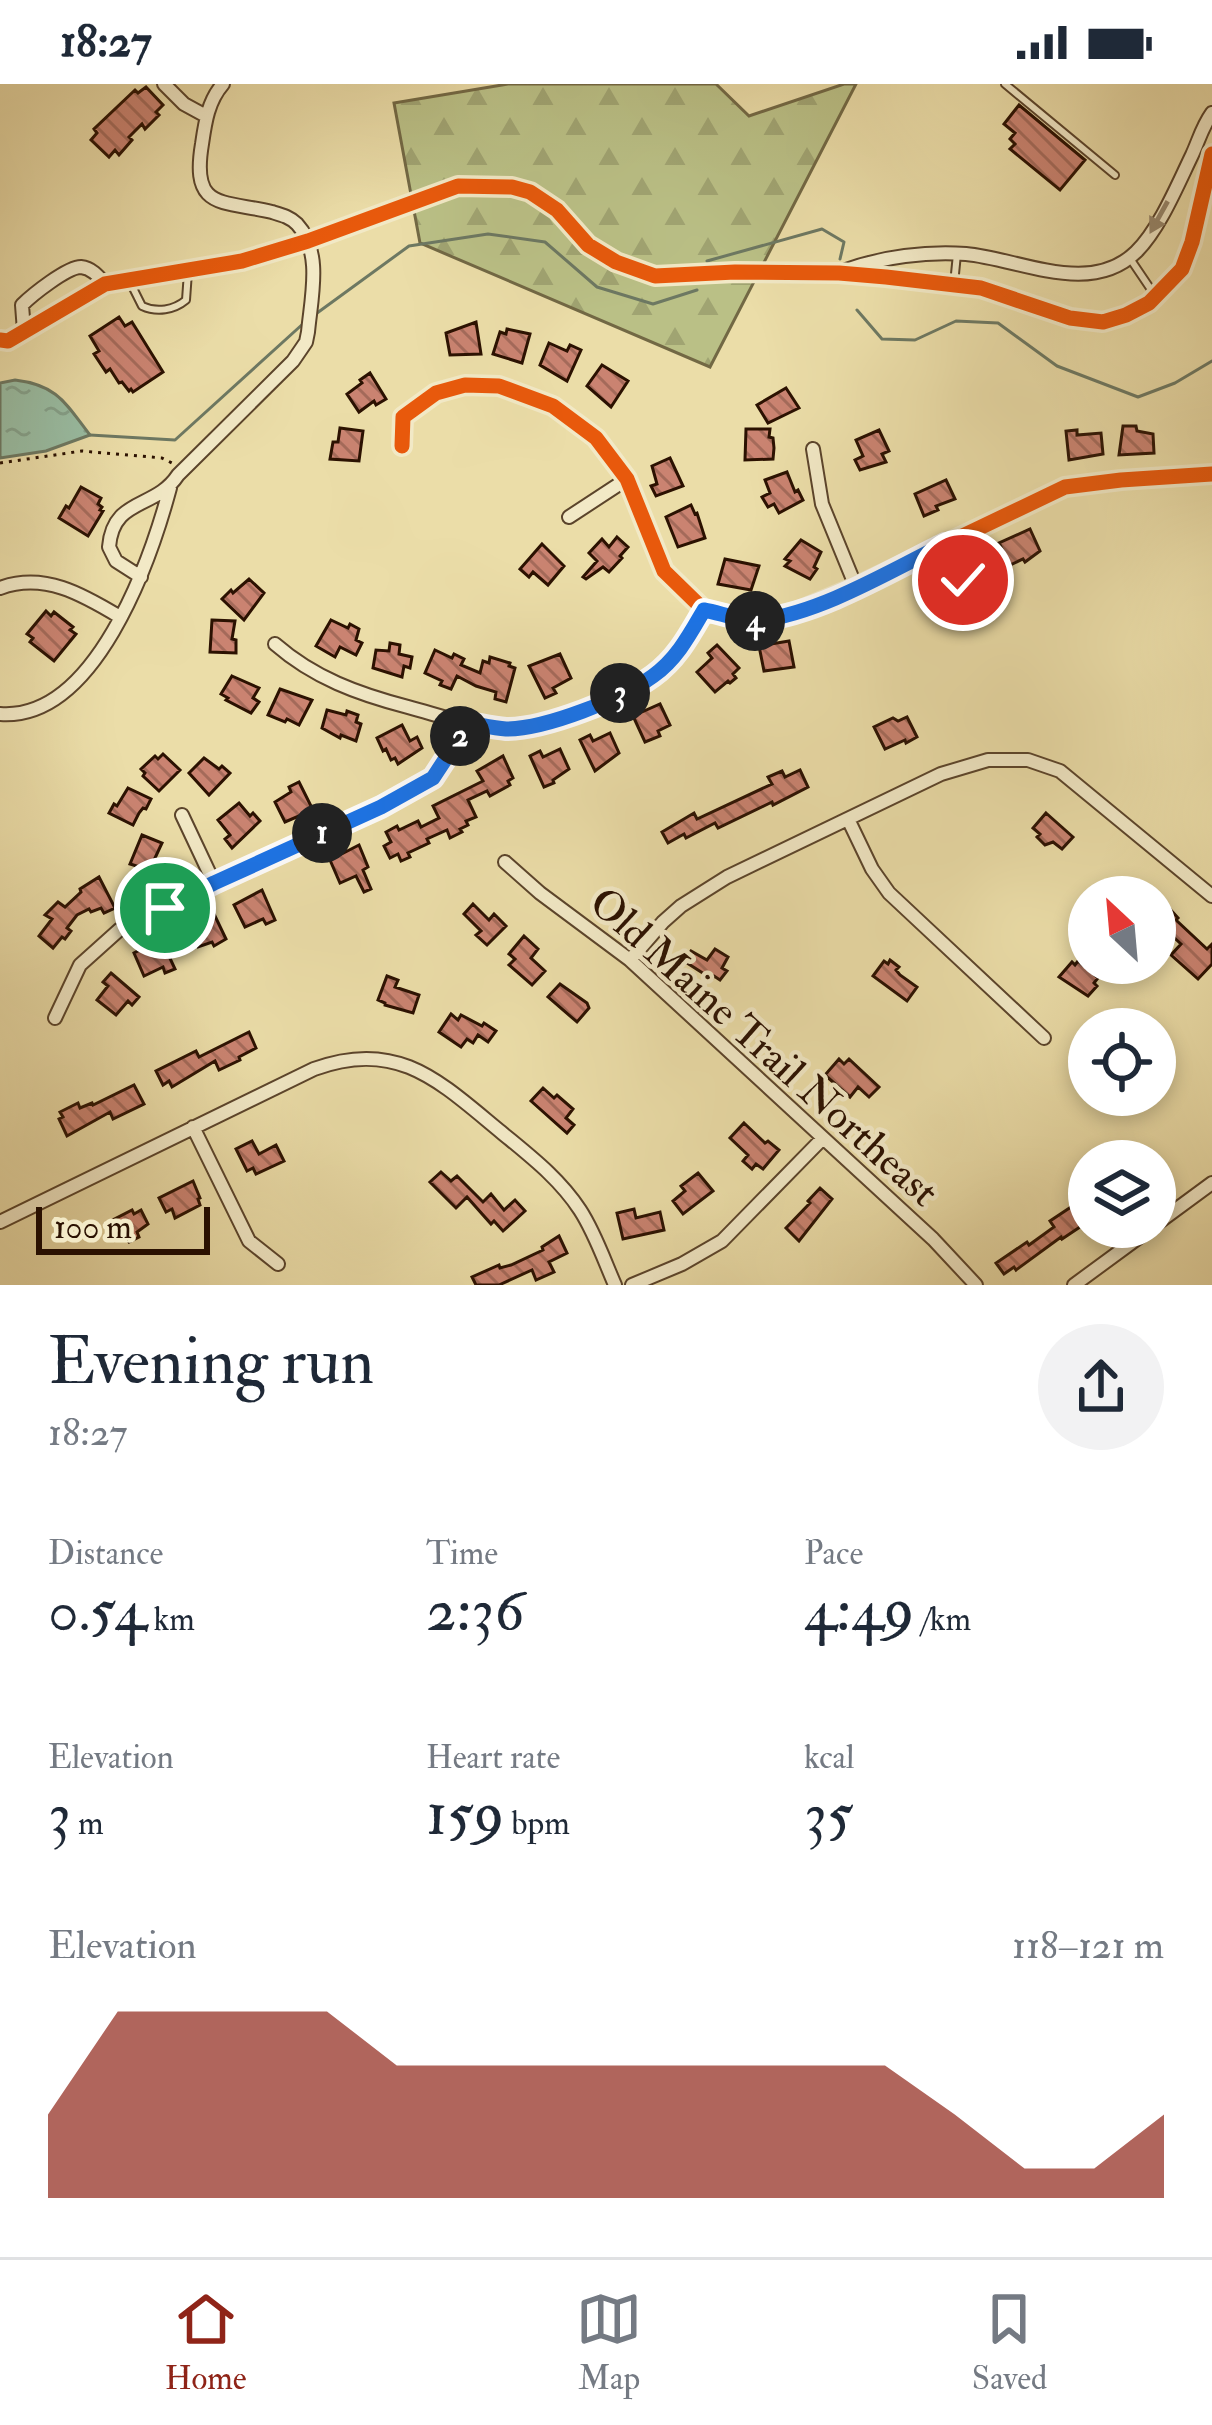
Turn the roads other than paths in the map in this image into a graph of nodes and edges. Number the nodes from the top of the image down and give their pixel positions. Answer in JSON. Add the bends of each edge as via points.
{"nodes":[{"id":1,"x":164,"y":84,"type":"edge"},
{"id":2,"x":223,"y":84,"type":"edge"},
{"id":3,"x":1005,"y":84,"type":"edge"},
{"id":4,"x":1212,"y":113,"type":"edge"},
{"id":5,"x":206,"y":116,"type":"junction"},
{"id":6,"x":1212,"y":154,"type":"edge"},
{"id":7,"x":1115,"y":176,"type":"dead end"},
{"id":8,"x":308,"y":241,"type":"junction"},
{"id":9,"x":957,"y":254,"type":"junction"},
{"id":10,"x":1129,"y":257,"type":"junction"},
{"id":11,"x":188,"y":271,"type":"junction"},
{"id":12,"x":839,"y":273,"type":"junction"},
{"id":13,"x":129,"y":280,"type":"junction"},
{"id":14,"x":106,"y":284,"type":"junction"},
{"id":15,"x":954,"y":284,"type":"junction"},
{"id":16,"x":1156,"y":297,"type":"junction"},
{"id":17,"x":24,"y":332,"type":"junction"},
{"id":18,"x":0,"y":340,"type":"edge"},
{"id":19,"x":402,"y":446,"type":"dead end"},
{"id":20,"x":814,"y":449,"type":"dead end"},
{"id":21,"x":1212,"y":474,"type":"edge"},
{"id":22,"x":627,"y":479,"type":"junction"},
{"id":23,"x":170,"y":487,"type":"junction"},
{"id":24,"x":569,"y":517,"type":"dead end"},
{"id":25,"x":945,"y":544,"type":"junction"},
{"id":26,"x":141,"y":577,"type":"junction"},
{"id":27,"x":963,"y":580,"type":"dead end"},
{"id":28,"x":856,"y":587,"type":"junction"},
{"id":29,"x":0,"y":588,"type":"edge"},
{"id":30,"x":704,"y":610,"type":"junction"},
{"id":31,"x":120,"y":616,"type":"junction"},
{"id":32,"x":275,"y":644,"type":"dead end"},
{"id":33,"x":0,"y":713,"type":"edge"},
{"id":34,"x":469,"y":723,"type":"junction"},
{"id":35,"x":182,"y":815,"type":"dead end"},
{"id":36,"x":848,"y":819,"type":"junction"},
{"id":37,"x":505,"y":862,"type":"dead end"},
{"id":38,"x":214,"y":883,"type":"junction"},
{"id":39,"x":1212,"y":896,"type":"edge"},
{"id":40,"x":630,"y":960,"type":"junction"},
{"id":41,"x":55,"y":1018,"type":"dead end"},
{"id":42,"x":1044,"y":1038,"type":"dead end"},
{"id":43,"x":193,"y":1127,"type":"junction"},
{"id":44,"x":823,"y":1138,"type":"junction"},
{"id":45,"x":1212,"y":1184,"type":"edge"},
{"id":46,"x":1176,"y":1210,"type":"edge"},
{"id":47,"x":0,"y":1222,"type":"edge"},
{"id":48,"x":1124,"y":1248,"type":"edge"},
{"id":49,"x":278,"y":1264,"type":"dead end"},
{"id":50,"x":615,"y":1285,"type":"edge"},
{"id":51,"x":632,"y":1285,"type":"edge"},
{"id":52,"x":976,"y":1285,"type":"edge"},
{"id":53,"x":1074,"y":1285,"type":"edge"}],
"edges":[{"from":1,"to":5,"type":"street"},
{"from":2,"to":5,"type":"street"},
{"from":3,"to":7,"type":"lane"},
{"from":4,"to":10,"type":"street","one_way":true,"via":[[1153,231]]},
{"from":5,"to":8,"type":"street","via":[[197,169],[205,193],[292,219]]},
{"from":6,"to":16,"type":"street","via":[[1182,269]]},
{"from":8,"to":11,"type":"street"},
{"from":8,"to":12,"type":"street","via":[[458,186],[512,188],[557,210],[616,262],[656,276]]},
{"from":8,"to":23,"type":"street","via":[[314,263],[306,342]]},
{"from":9,"to":10,"type":"street","via":[[1089,274]]},
{"from":9,"to":12,"type":"street","via":[[872,261]]},
{"from":9,"to":15,"type":"lane"},
{"from":10,"to":16,"type":"lane"},
{"from":11,"to":13,"type":"street"},
{"from":11,"to":13,"type":"lane","via":[[186,299],[170,309],[142,306]]},
{"from":12,"to":15,"type":"street"},
{"from":13,"to":14,"type":"street"},
{"from":14,"to":17,"type":"street"},
{"from":14,"to":17,"type":"street","via":[[84,267],[73,269],[22,305]]},
{"from":15,"to":16,"type":"street","via":[[1103,322]]},
{"from":17,"to":18,"type":"street"},
{"from":19,"to":22,"type":"street","via":[[403,417],[436,393],[499,386],[553,406],[596,438]]},
{"from":20,"to":28,"type":"street","via":[[822,505]]},
{"from":21,"to":25,"type":"street","via":[[1066,487]]},
{"from":22,"to":24,"type":"street"},
{"from":22,"to":30,"type":"street","via":[[664,571]]},
{"from":23,"to":26,"type":"street"},
{"from":23,"to":26,"type":"street","via":[[130,506],[110,532],[116,561]]},
{"from":25,"to":27,"type":"lane"},
{"from":25,"to":28,"type":"street"},
{"from":26,"to":31,"type":"street"},
{"from":28,"to":30,"type":"street","via":[[756,621]]},
{"from":29,"to":31,"type":"street","via":[[37,580]]},
{"from":30,"to":34,"type":"street","via":[[655,675],[615,696],[545,724]]},
{"from":31,"to":33,"type":"street","via":[[58,698]]},
{"from":32,"to":34,"type":"street","via":[[327,680]]},
{"from":34,"to":38,"type":"street","via":[[433,778]]},
{"from":35,"to":38,"type":"street"},
{"from":36,"to":39,"type":"street","via":[[967,765],[1028,760],[1073,780]]},
{"from":36,"to":40,"type":"street","via":[[702,891]]},
{"from":36,"to":42,"type":"street","via":[[889,893]]},
{"from":37,"to":40,"type":"street","name":"Old Maine Trail Northeast"},
{"from":38,"to":41,"type":"street","via":[[118,930],[80,965]]},
{"from":40,"to":44,"type":"street","name":"Old Maine Trail Northeast"},
{"from":43,"to":47,"type":"street"},
{"from":43,"to":49,"type":"street","via":[[249,1241]]},
{"from":43,"to":50,"type":"street","via":[[332,1062],[372,1058],[410,1066],[560,1184]]},
{"from":44,"to":51,"type":"street","via":[[722,1241]]},
{"from":44,"to":52,"type":"street","name":"Old Maine Trail Northeast"},
{"from":45,"to":46,"type":"street"},
{"from":48,"to":53,"type":"street"}]}
